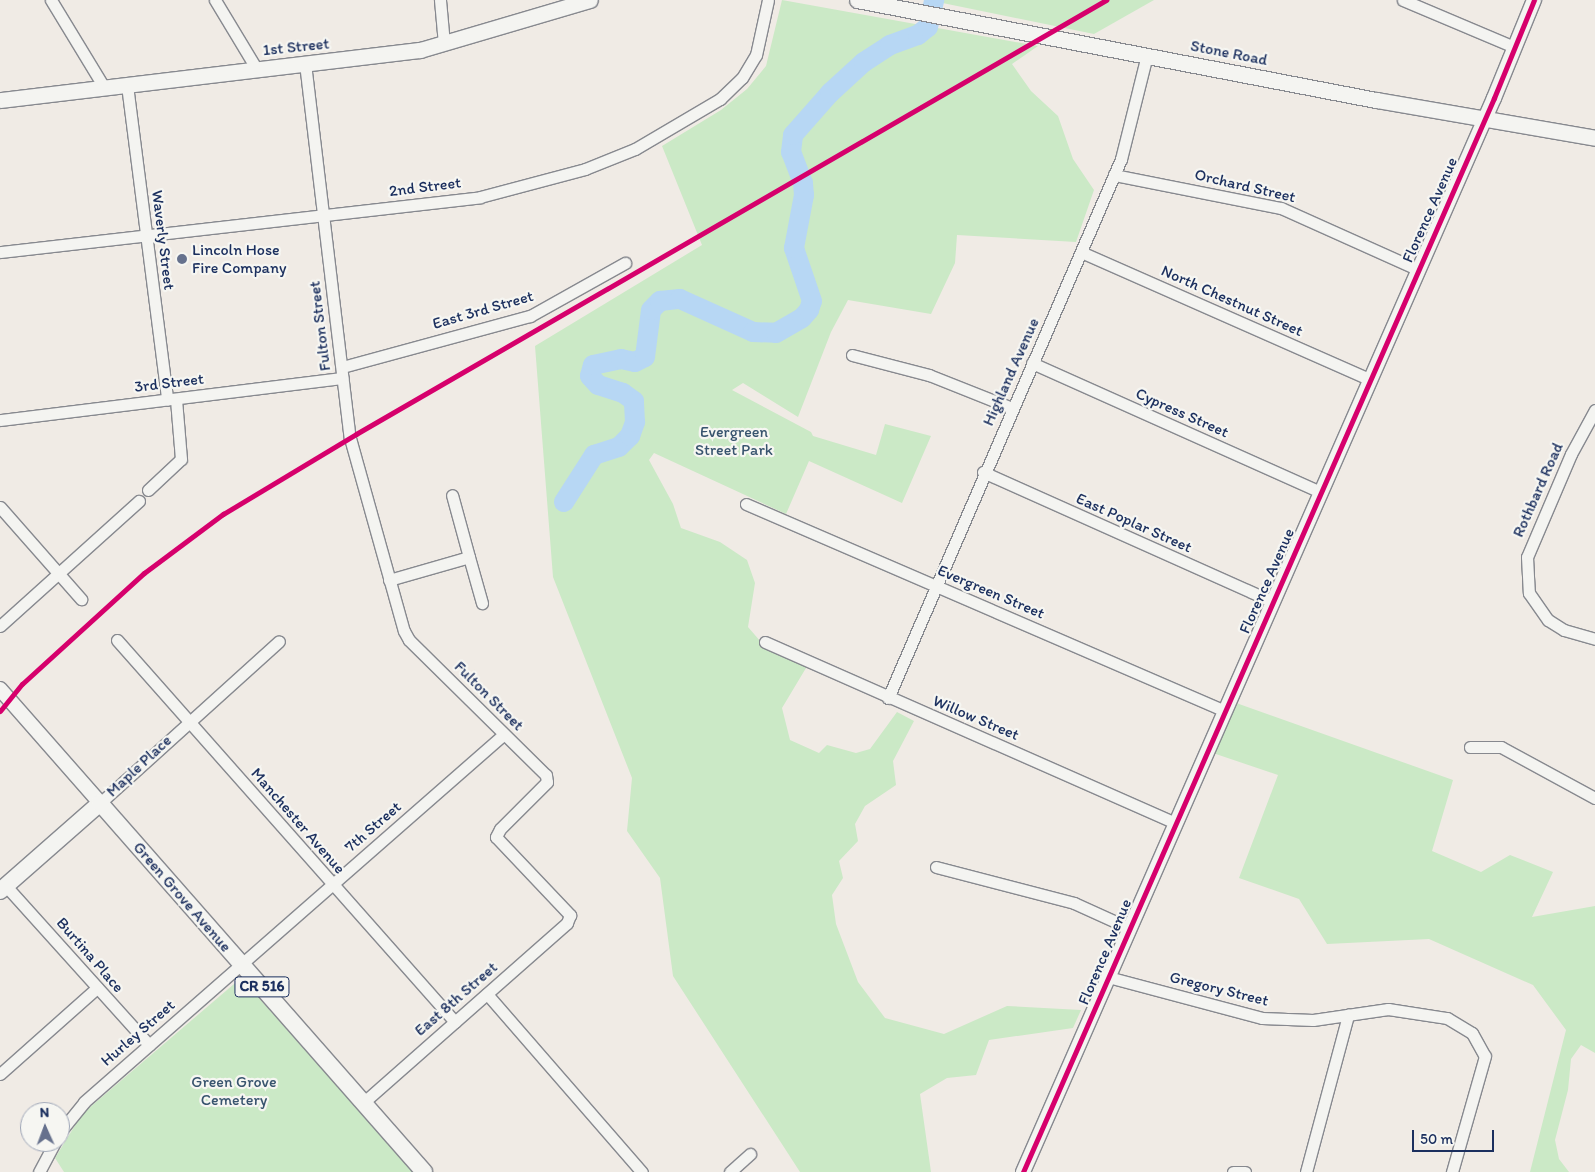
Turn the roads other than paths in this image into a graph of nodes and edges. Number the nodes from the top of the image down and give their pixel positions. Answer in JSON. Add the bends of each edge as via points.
{"nodes":[{"id":1,"x":51,"y":0,"type":"edge"},
{"id":2,"x":215,"y":0,"type":"edge"},
{"id":3,"x":440,"y":0,"type":"edge"},
{"id":4,"x":590,"y":0,"type":"edge"},
{"id":5,"x":768,"y":0,"type":"edge"},
{"id":6,"x":857,"y":0,"type":"edge"},
{"id":7,"x":1403,"y":0,"type":"edge"},
{"id":8,"x":1534,"y":0,"type":"edge"},
{"id":9,"x":444,"y":44,"type":"junction"},
{"id":10,"x":1514,"y":47,"type":"junction"},
{"id":11,"x":1147,"y":55,"type":"junction"},
{"id":12,"x":305,"y":64,"type":"junction"},
{"id":13,"x":256,"y":68,"type":"junction"},
{"id":14,"x":127,"y":85,"type":"junction"},
{"id":15,"x":104,"y":87,"type":"junction"},
{"id":16,"x":0,"y":100,"type":"edge"},
{"id":17,"x":1485,"y":119,"type":"junction"},
{"id":18,"x":1595,"y":138,"type":"edge"},
{"id":19,"x":1114,"y":175,"type":"junction"},
{"id":20,"x":323,"y":216,"type":"junction"},
{"id":21,"x":146,"y":233,"type":"junction"},
{"id":22,"x":0,"y":252,"type":"edge"},
{"id":23,"x":1081,"y":252,"type":"junction"},
{"id":24,"x":625,"y":263,"type":"dead end"},
{"id":25,"x":1417,"y":270,"type":"junction"},
{"id":26,"x":852,"y":355,"type":"dead end"},
{"id":27,"x":1032,"y":363,"type":"junction"},
{"id":28,"x":342,"y":373,"type":"junction"},
{"id":29,"x":1369,"y":380,"type":"junction"},
{"id":30,"x":171,"y":399,"type":"junction"},
{"id":31,"x":1012,"y":408,"type":"junction"},
{"id":32,"x":1595,"y":410,"type":"edge"},
{"id":33,"x":0,"y":420,"type":"edge"},
{"id":34,"x":984,"y":472,"type":"junction"},
{"id":35,"x":148,"y":490,"type":"dead end"},
{"id":36,"x":1320,"y":492,"type":"junction"},
{"id":37,"x":452,"y":496,"type":"dead end"},
{"id":38,"x":139,"y":501,"type":"dead end"},
{"id":39,"x":746,"y":504,"type":"dead end"},
{"id":40,"x":0,"y":506,"type":"edge"},
{"id":41,"x":469,"y":556,"type":"junction"},
{"id":42,"x":59,"y":574,"type":"junction"},
{"id":43,"x":389,"y":580,"type":"junction"},
{"id":44,"x":934,"y":585,"type":"junction"},
{"id":45,"x":81,"y":599,"type":"dead end"},
{"id":46,"x":1272,"y":601,"type":"junction"},
{"id":47,"x":482,"y":603,"type":"dead end"},
{"id":48,"x":0,"y":626,"type":"edge"},
{"id":49,"x":1595,"y":639,"type":"edge"},
{"id":50,"x":117,"y":640,"type":"dead end"},
{"id":51,"x":279,"y":641,"type":"dead end"},
{"id":52,"x":765,"y":642,"type":"dead end"},
{"id":53,"x":0,"y":689,"type":"edge"},
{"id":54,"x":888,"y":698,"type":"junction"},
{"id":55,"x":1224,"y":710,"type":"junction"},
{"id":56,"x":188,"y":721,"type":"junction"},
{"id":57,"x":504,"y":734,"type":"junction"},
{"id":58,"x":1470,"y":747,"type":"dead end"},
{"id":59,"x":1595,"y":798,"type":"edge"},
{"id":60,"x":100,"y":803,"type":"junction"},
{"id":61,"x":1175,"y":823,"type":"junction"},
{"id":62,"x":936,"y":867,"type":"dead end"},
{"id":63,"x":332,"y":884,"type":"junction"},
{"id":64,"x":3,"y":888,"type":"edge"},
{"id":65,"x":570,"y":919,"type":"joint"},
{"id":66,"x":1129,"y":928,"type":"junction"},
{"id":67,"x":241,"y":964,"type":"junction"},
{"id":68,"x":1108,"y":977,"type":"junction"},
{"id":69,"x":97,"y":988,"type":"junction"},
{"id":70,"x":487,"y":994,"type":"junction"},
{"id":71,"x":1348,"y":1015,"type":"junction"},
{"id":72,"x":455,"y":1022,"type":"junction"},
{"id":73,"x":149,"y":1045,"type":"junction"},
{"id":74,"x":0,"y":1074,"type":"edge"},
{"id":75,"x":363,"y":1103,"type":"junction"},
{"id":76,"x":70,"y":1117,"type":"edge"},
{"id":77,"x":50,"y":1152,"type":"edge"},
{"id":78,"x":750,"y":1154,"type":"dead end"},
{"id":79,"x":40,"y":1172,"type":"edge"},
{"id":80,"x":424,"y":1172,"type":"edge"},
{"id":81,"x":642,"y":1172,"type":"edge"},
{"id":82,"x":730,"y":1172,"type":"edge"},
{"id":83,"x":1023,"y":1172,"type":"edge"},
{"id":84,"x":1233,"y":1172,"type":"edge"},
{"id":85,"x":1245,"y":1172,"type":"edge"},
{"id":86,"x":1306,"y":1172,"type":"edge"},
{"id":87,"x":1452,"y":1172,"type":"edge"}],
"edges":[{"from":1,"to":15,"type":"street"},
{"from":2,"to":13,"type":"street"},
{"from":3,"to":9,"type":"street"},
{"from":4,"to":9,"type":"main road","name":"1st Street"},
{"from":5,"to":20,"type":"street","name":"2nd Street","via":[[756,55],[742,78],[720,100],[627,153],[585,169],[491,196]]},
{"from":6,"to":11,"type":"main road","name":"Stone Road"},
{"from":7,"to":10,"type":"street"},
{"from":8,"to":10,"type":"street","name":"Florence Avenue"},
{"from":9,"to":12,"type":"main road","name":"1st Street","via":[[420,50]]},
{"from":10,"to":17,"type":"street","name":"Florence Avenue"},
{"from":11,"to":17,"type":"main road","name":"Stone Road"},
{"from":11,"to":19,"type":"street","name":"Highland Avenue","via":[[1126,145]]},
{"from":12,"to":13,"type":"main road","name":"1st Street"},
{"from":12,"to":20,"type":"street","name":"Fulton Street"},
{"from":13,"to":14,"type":"main road","name":"1st Street"},
{"from":14,"to":15,"type":"main road","name":"1st Street"},
{"from":14,"to":21,"type":"street","name":"Waverly Street"},
{"from":15,"to":16,"type":"main road","name":"1st Street"},
{"from":17,"to":18,"type":"main road","name":"Stone Road"},
{"from":17,"to":25,"type":"street","name":"Florence Avenue"},
{"from":19,"to":23,"type":"street","name":"Highland Avenue"},
{"from":19,"to":25,"type":"street","name":"Orchard Street","via":[[1281,208]]},
{"from":20,"to":21,"type":"street","name":"2nd Street"},
{"from":20,"to":28,"type":"street","name":"Fulton Street"},
{"from":21,"to":22,"type":"street","name":"2nd Street"},
{"from":21,"to":30,"type":"street","name":"Waverly Street"},
{"from":23,"to":27,"type":"street","name":"Highland Avenue"},
{"from":23,"to":29,"type":"street","name":"North Chestnut Street"},
{"from":24,"to":28,"type":"street","name":"East 3rd Street","via":[[540,312]]},
{"from":25,"to":29,"type":"street","name":"Florence Avenue"},
{"from":26,"to":31,"type":"street","via":[[929,375]]},
{"from":27,"to":31,"type":"street","name":"Highland Avenue"},
{"from":27,"to":36,"type":"street","name":"Cypress Street"},
{"from":28,"to":30,"type":"street","name":"3rd Street"},
{"from":28,"to":43,"type":"street","name":"Fulton Street","via":[[355,463]]},
{"from":29,"to":36,"type":"street","name":"Florence Avenue"},
{"from":30,"to":33,"type":"street","name":"3rd Street"},
{"from":30,"to":35,"type":"street","name":"Waverly Street","via":[[181,459]]},
{"from":31,"to":34,"type":"street","name":"Highland Avenue"},
{"from":32,"to":49,"type":"street","name":"Rothbard Road","via":[[1571,454],[1527,556],[1530,593],[1548,620],[1564,630]]},
{"from":34,"to":44,"type":"street","name":"Highland Avenue"},
{"from":34,"to":46,"type":"street","name":"East Poplar Street"},
{"from":36,"to":46,"type":"street","name":"Florence Avenue"},
{"from":37,"to":41,"type":"street"},
{"from":38,"to":42,"type":"street"},
{"from":39,"to":44,"type":"street","name":"Evergreen Street"},
{"from":40,"to":42,"type":"street"},
{"from":41,"to":43,"type":"street"},
{"from":41,"to":47,"type":"street"},
{"from":42,"to":45,"type":"street"},
{"from":42,"to":48,"type":"street"},
{"from":43,"to":57,"type":"street","name":"Fulton Street","via":[[409,640]]},
{"from":44,"to":54,"type":"street","name":"Highland Avenue"},
{"from":44,"to":55,"type":"street","name":"Evergreen Street"},
{"from":46,"to":55,"type":"street","name":"Florence Avenue"},
{"from":50,"to":56,"type":"street","name":"Manchester Avenue"},
{"from":51,"to":56,"type":"street","name":"Maple Place"},
{"from":52,"to":54,"type":"street","name":"Willow Street"},
{"from":53,"to":60,"type":"street","name":"Green Grove Avenue"},
{"from":54,"to":61,"type":"street","name":"Willow Street"},
{"from":55,"to":61,"type":"street","name":"Florence Avenue"},
{"from":56,"to":60,"type":"street","name":"Maple Place"},
{"from":56,"to":63,"type":"street","name":"Manchester Avenue"},
{"from":57,"to":63,"type":"street","name":"7th Street"},
{"from":57,"to":65,"type":"street","name":"Fulton Street","via":[[552,777],[500,829],[496,837],[566,908]]},
{"from":58,"to":59,"type":"street","via":[[1501,747]]},
{"from":60,"to":64,"type":"main road","name":"Maple Place"},
{"from":60,"to":67,"type":"main road","name":"Green Grove Avenue","number":"CR 516"},
{"from":61,"to":66,"type":"street","name":"Florence Avenue"},
{"from":62,"to":66,"type":"street","via":[[1074,903]]},
{"from":63,"to":67,"type":"street","name":"7th Street"},
{"from":63,"to":72,"type":"street","name":"Manchester Avenue"},
{"from":64,"to":69,"type":"street","name":"Burtina Place"},
{"from":65,"to":70,"type":"street","name":"East 8th Street"},
{"from":66,"to":68,"type":"street","name":"Florence Avenue"},
{"from":67,"to":73,"type":"street","name":"Hurley Street"},
{"from":67,"to":75,"type":"main road","name":"Green Grove Avenue","number":"CR 516"},
{"from":68,"to":71,"type":"street","name":"Gregory Street","via":[[1262,1018],[1313,1020]]},
{"from":68,"to":83,"type":"street","name":"Florence Avenue"},
{"from":69,"to":73,"type":"street","name":"Burtina Place"},
{"from":69,"to":74,"type":"street"},
{"from":70,"to":72,"type":"street","name":"East 8th Street"},
{"from":70,"to":81,"type":"street"},
{"from":71,"to":86,"type":"street"},
{"from":71,"to":87,"type":"street","name":"Gregory Street","via":[[1388,1009],[1446,1018],[1472,1033],[1485,1056]]},
{"from":72,"to":75,"type":"street","name":"East 8th Street"},
{"from":73,"to":76,"type":"street","name":"Hurley Street"},
{"from":75,"to":80,"type":"main road","name":"Green Grove Avenue","number":"CR 516"},
{"from":77,"to":79,"type":"street"},
{"from":78,"to":82,"type":"street"},
{"from":84,"to":85,"type":"street"}]}
